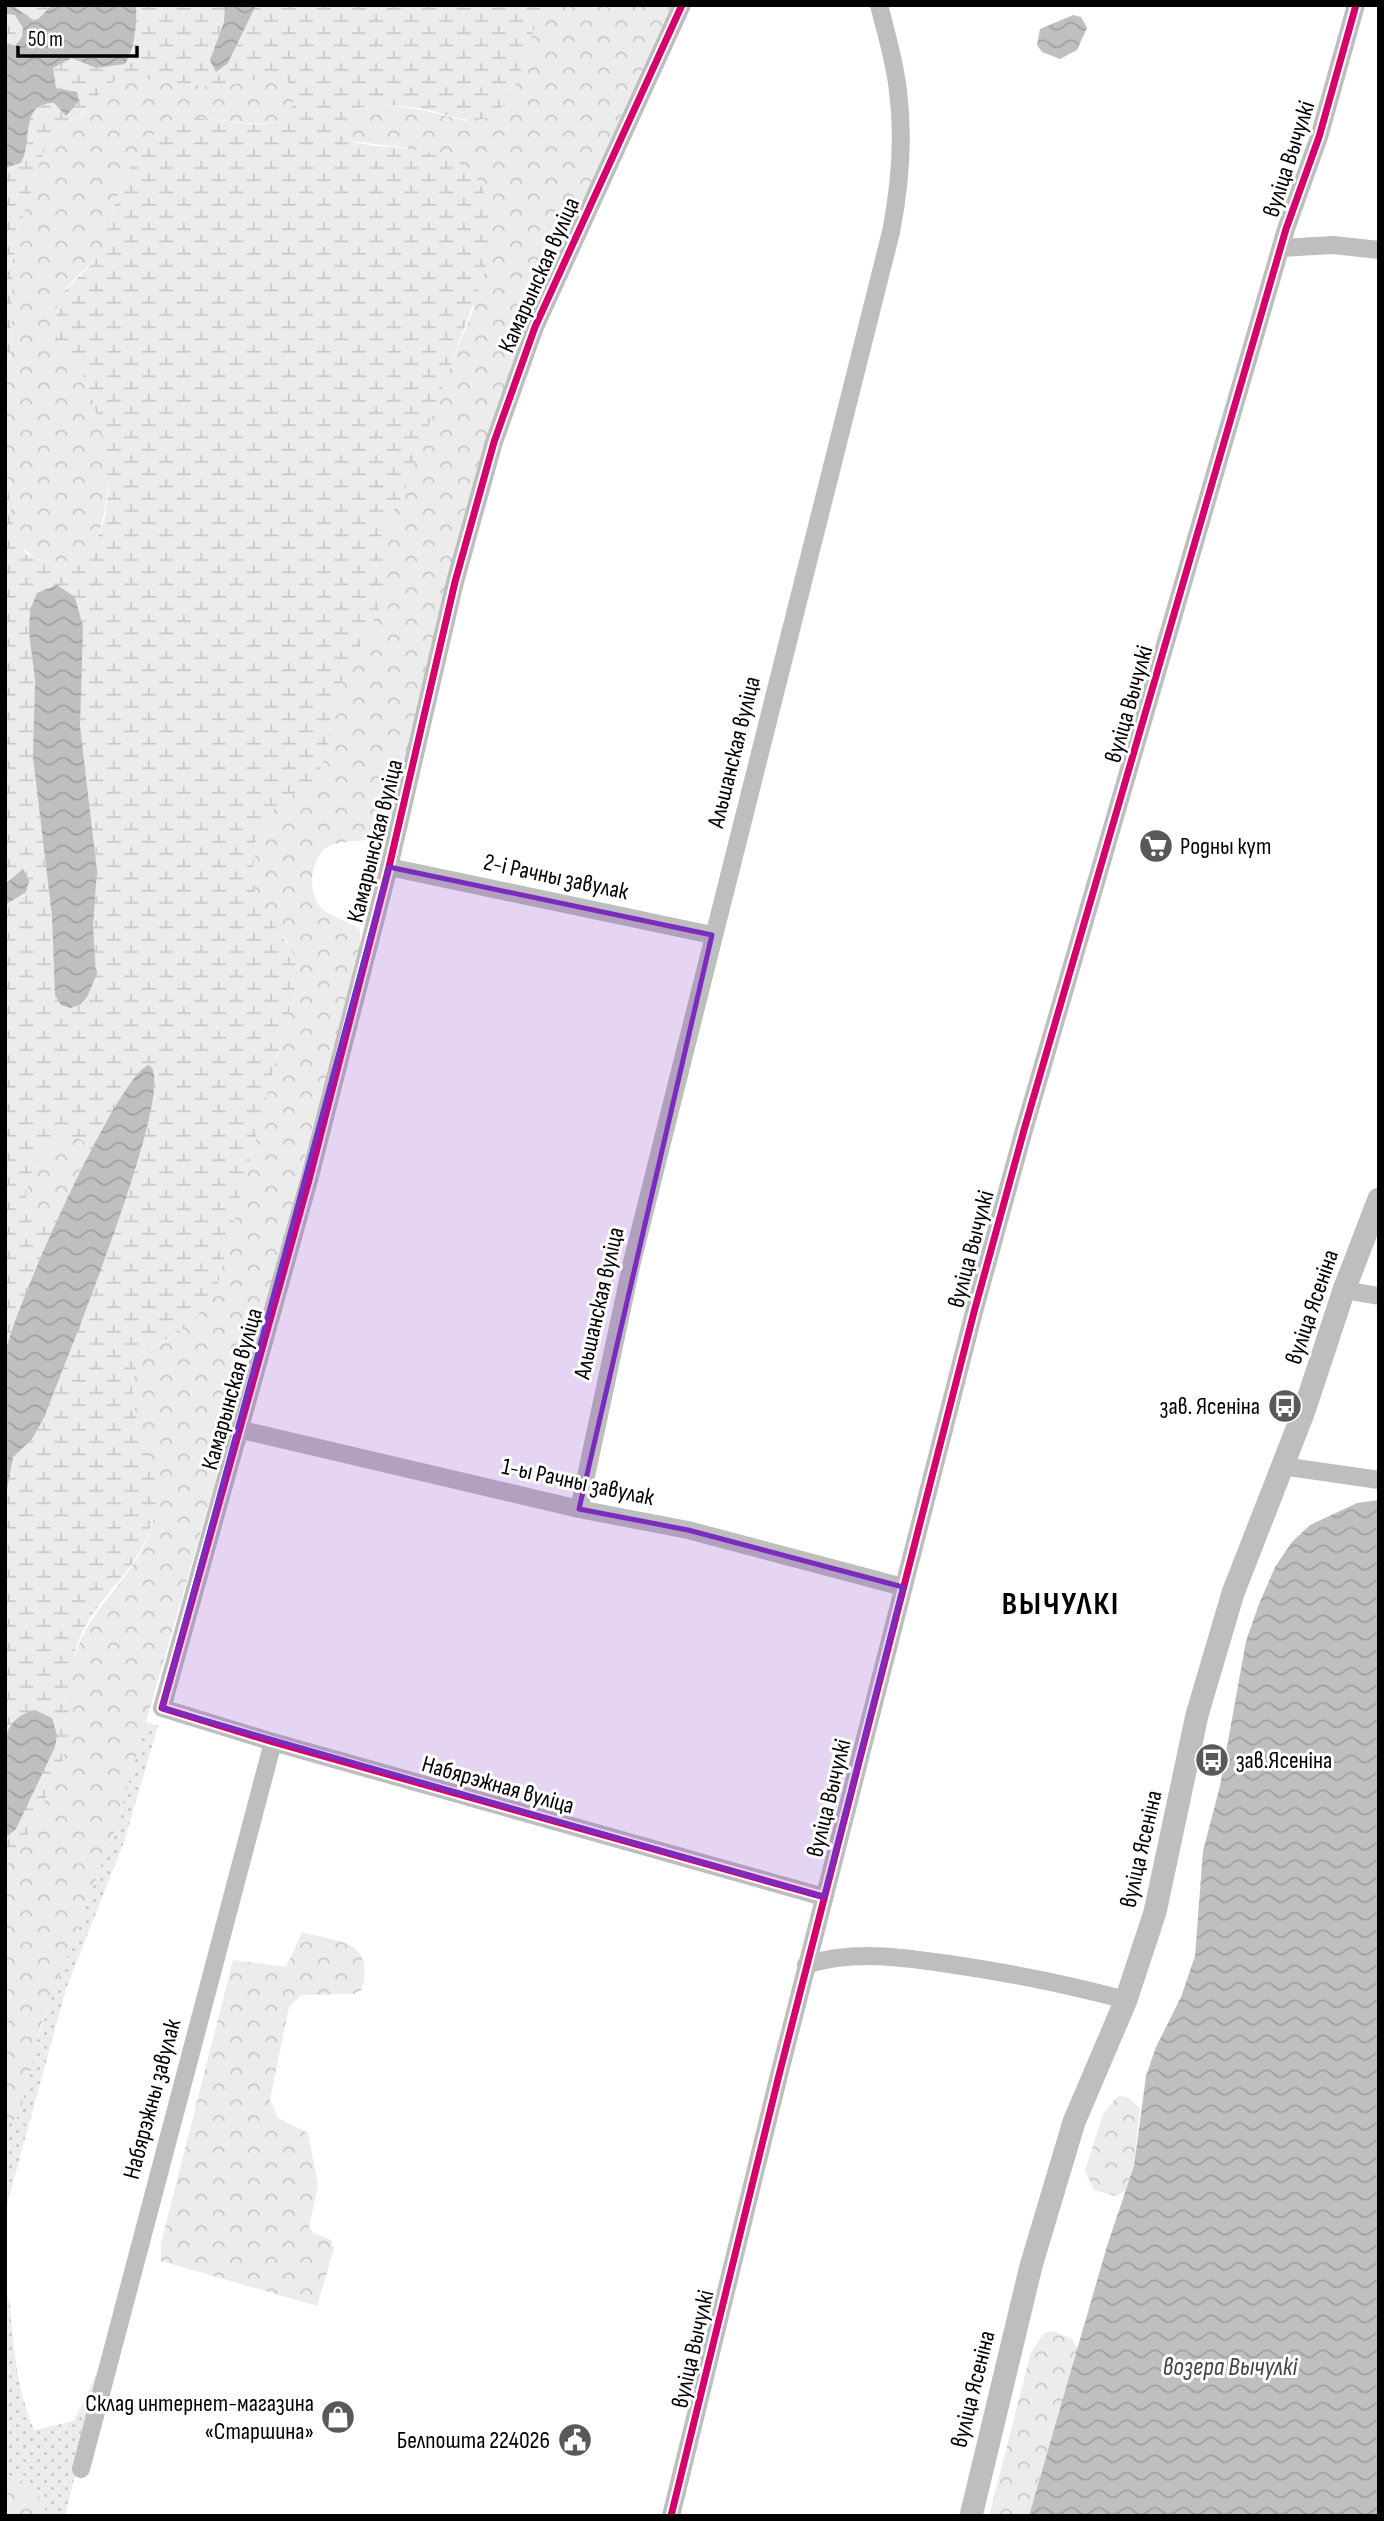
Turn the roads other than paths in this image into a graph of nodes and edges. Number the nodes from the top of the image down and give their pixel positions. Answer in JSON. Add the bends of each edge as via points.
{"nodes":[{"id":1,"x":682,"y":5,"type":"edge"},
{"id":2,"x":879,"y":5,"type":"edge"},
{"id":3,"x":1356,"y":5,"type":"edge"},
{"id":4,"x":1281,"y":248,"type":"junction"},
{"id":5,"x":1379,"y":250,"type":"edge"},
{"id":6,"x":389,"y":867,"type":"junction"},
{"id":7,"x":712,"y":935,"type":"junction"},
{"id":8,"x":1379,"y":1199,"type":"edge"},
{"id":9,"x":1344,"y":1290,"type":"junction"},
{"id":10,"x":1379,"y":1296,"type":"edge"},
{"id":11,"x":242,"y":1430,"type":"junction"},
{"id":12,"x":1282,"y":1466,"type":"junction"},
{"id":13,"x":1379,"y":1480,"type":"edge"},
{"id":14,"x":579,"y":1509,"type":"junction"},
{"id":15,"x":903,"y":1587,"type":"junction"},
{"id":16,"x":162,"y":1708,"type":"joint"},
{"id":17,"x":272,"y":1742,"type":"junction"},
{"id":18,"x":824,"y":1897,"type":"junction"},
{"id":19,"x":806,"y":1965,"type":"junction"},
{"id":20,"x":1126,"y":2000,"type":"junction"},
{"id":21,"x":82,"y":2469,"type":"dead end"},
{"id":22,"x":671,"y":2516,"type":"edge"},
{"id":23,"x":971,"y":2516,"type":"edge"}],
"edges":[{"from":1,"to":6,"type":"street","name":"Камарынская вуліца","via":[[514,382],[459,569]]},
{"from":2,"to":7,"type":"street","name":"Альшанская вуліца","via":[[898,90],[899,188]]},
{"from":3,"to":4,"type":"street","name":"вуліца Вычулкі","via":[[1319,137]]},
{"from":4,"to":5,"type":"street","via":[[1333,245]]},
{"from":4,"to":15,"type":"street","name":"вуліца Вычулкі","via":[[1024,1130]]},
{"from":6,"to":7,"type":"street","name":"2-і Рачны завулак"},
{"from":6,"to":11,"type":"street","name":"Камарынская вуліца"},
{"from":7,"to":14,"type":"street","name":"Альшанская вуліца","via":[[632,1262]]},
{"from":8,"to":9,"type":"street","name":"вуліца Ясеніна"},
{"from":9,"to":10,"type":"street"},
{"from":9,"to":12,"type":"street","name":"вуліца Ясеніна"},
{"from":11,"to":14,"type":"street","name":"1-ы Рачны завулак"},
{"from":11,"to":16,"type":"street","name":"Камарынская вуліца"},
{"from":12,"to":13,"type":"street"},
{"from":12,"to":20,"type":"street","name":"вуліца Ясеніна","via":[[1233,1593],[1196,1715],[1155,1912]]},
{"from":14,"to":15,"type":"street","name":"1-ы Рачны завулак","via":[[688,1530]]},
{"from":15,"to":18,"type":"street","name":"вуліца Вычулкі"},
{"from":16,"to":17,"type":"street","name":"Набярэжная вуліца"},
{"from":17,"to":18,"type":"street","name":"Набярэжная вуліца"},
{"from":17,"to":21,"type":"street","name":"Набярэжны завулак"},
{"from":18,"to":19,"type":"street","name":"вуліца Вычулкі"},
{"from":19,"to":20,"type":"street","via":[[825,1959],[893,1956],[1032,1976]]},
{"from":19,"to":22,"type":"street","name":"вуліца Вычулкі"},
{"from":20,"to":23,"type":"street","name":"вуліца Ясеніна","via":[[1074,2122],[1035,2253]]}]}
